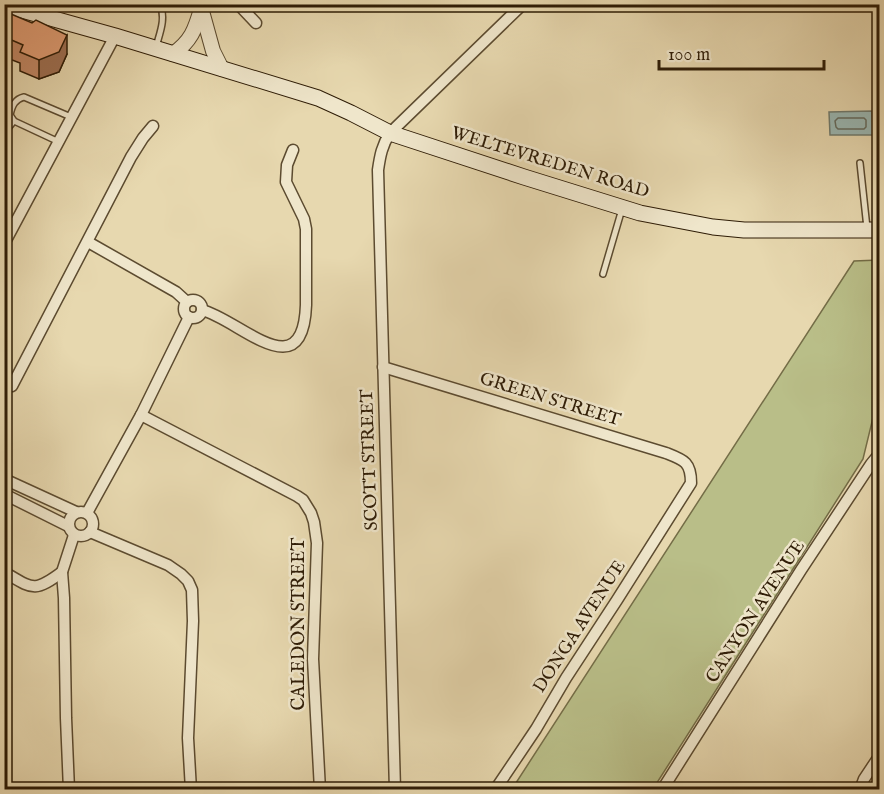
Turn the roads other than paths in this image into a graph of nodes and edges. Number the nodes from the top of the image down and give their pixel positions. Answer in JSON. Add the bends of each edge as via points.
{"nodes":[{"id":1,"x":160,"y":4,"type":"edge"},
{"id":2,"x":238,"y":4,"type":"edge"},
{"id":3,"x":523,"y":4,"type":"edge"},
{"id":4,"x":4,"y":5,"type":"edge"},
{"id":5,"x":201,"y":6,"type":"edge"},
{"id":6,"x":256,"y":23,"type":"dead end"},
{"id":7,"x":115,"y":36,"type":"junction"},
{"id":8,"x":156,"y":48,"type":"junction"},
{"id":9,"x":173,"y":54,"type":"junction"},
{"id":10,"x":222,"y":69,"type":"junction"},
{"id":11,"x":72,"y":117,"type":"junction"},
{"id":12,"x":14,"y":122,"type":"junction"},
{"id":13,"x":153,"y":126,"type":"dead end"},
{"id":14,"x":4,"y":129,"type":"edge"},
{"id":15,"x":390,"y":133,"type":"junction"},
{"id":16,"x":59,"y":142,"type":"junction"},
{"id":17,"x":293,"y":150,"type":"dead end"},
{"id":18,"x":860,"y":163,"type":"dead end"},
{"id":19,"x":622,"y":207,"type":"junction"},
{"id":20,"x":873,"y":230,"type":"edge"},
{"id":21,"x":88,"y":242,"type":"junction"},
{"id":22,"x":4,"y":244,"type":"edge"},
{"id":23,"x":603,"y":274,"type":"dead end"},
{"id":24,"x":187,"y":302,"type":"junction"},
{"id":25,"x":202,"y":310,"type":"junction"},
{"id":26,"x":189,"y":317,"type":"junction"},
{"id":27,"x":383,"y":367,"type":"junction"},
{"id":28,"x":12,"y":386,"type":"dead end"},
{"id":29,"x":141,"y":415,"type":"junction"},
{"id":30,"x":879,"y":453,"type":"edge"},
{"id":31,"x":4,"y":479,"type":"edge"},
{"id":32,"x":691,"y":483,"type":"joint"},
{"id":33,"x":4,"y":494,"type":"edge"},
{"id":34,"x":81,"y":513,"type":"junction"},
{"id":35,"x":71,"y":531,"type":"junction"},
{"id":36,"x":90,"y":532,"type":"junction"},
{"id":37,"x":62,"y":572,"type":"junction"},
{"id":38,"x":4,"y":573,"type":"edge"},
{"id":39,"x":879,"y":755,"type":"edge"},
{"id":40,"x":69,"y":789,"type":"edge"},
{"id":41,"x":191,"y":789,"type":"edge"},
{"id":42,"x":320,"y":789,"type":"edge"},
{"id":43,"x":395,"y":789,"type":"edge"},
{"id":44,"x":495,"y":789,"type":"edge"},
{"id":45,"x":662,"y":789,"type":"edge"},
{"id":46,"x":860,"y":789,"type":"edge"}],
"edges":[{"from":1,"to":8,"type":"lane","via":[[163,21]]},
{"from":2,"to":6,"type":"street"},
{"from":3,"to":15,"type":"street"},
{"from":4,"to":7,"type":"main road","name":"WELTEVREDEN ROAD"},
{"from":5,"to":9,"type":"street","via":[[189,39]]},
{"from":5,"to":10,"type":"street"},
{"from":7,"to":8,"type":"main road","name":"WELTEVREDEN ROAD"},
{"from":7,"to":11,"type":"street"},
{"from":8,"to":9,"type":"main road","name":"WELTEVREDEN ROAD"},
{"from":9,"to":10,"type":"main road","name":"WELTEVREDEN ROAD"},
{"from":10,"to":15,"type":"main road","name":"WELTEVREDEN ROAD","via":[[318,98]]},
{"from":11,"to":12,"type":"lane","via":[[24,97],[16,100],[12,108]]},
{"from":11,"to":16,"type":"street"},
{"from":12,"to":14,"type":"lane"},
{"from":12,"to":16,"type":"lane"},
{"from":13,"to":21,"type":"street","via":[[131,157]]},
{"from":15,"to":19,"type":"main road","name":"WELTEVREDEN ROAD"},
{"from":15,"to":27,"type":"street","name":"SCOTT STREET","via":[[378,170]]},
{"from":16,"to":22,"type":"street"},
{"from":17,"to":25,"type":"street","via":[[286,182],[306,229],[306,317],[302,334],[288,346],[274,346]]},
{"from":18,"to":20,"type":"lane"},
{"from":19,"to":20,"type":"main road","name":"WELTEVREDEN ROAD","via":[[682,222],[734,229]]},
{"from":19,"to":23,"type":"lane"},
{"from":21,"to":24,"type":"street"},
{"from":21,"to":28,"type":"street"},
{"from":24,"to":25,"type":"street","via":[[197,301]]},
{"from":24,"to":26,"type":"street","via":[[184,308]]},
{"from":25,"to":26,"type":"street","via":[[197,317]]},
{"from":26,"to":29,"type":"street"},
{"from":27,"to":32,"type":"street","name":"GREEN STREET","via":[[682,459],[691,472]]},
{"from":27,"to":43,"type":"street","name":"SCOTT STREET"},
{"from":29,"to":34,"type":"street"},
{"from":29,"to":42,"type":"street","name":"CALEDON STREET","via":[[297,496],[311,513],[316,543],[314,659]]},
{"from":30,"to":45,"type":"street","name":"CANYON AVENUE"},
{"from":31,"to":34,"type":"street"},
{"from":32,"to":44,"type":"street","name":"DONGA AVENUE"},
{"from":33,"to":35,"type":"street"},
{"from":34,"to":35,"type":"street","via":[[71,516]]},
{"from":34,"to":36,"type":"street","via":[[91,517]]},
{"from":35,"to":36,"type":"street","via":[[80,537]]},
{"from":35,"to":37,"type":"street"},
{"from":36,"to":41,"type":"street","via":[[168,565],[188,581],[192,590],[188,738]]},
{"from":37,"to":38,"type":"street","via":[[39,586]]},
{"from":37,"to":40,"type":"street"},
{"from":39,"to":46,"type":"street"}]}
